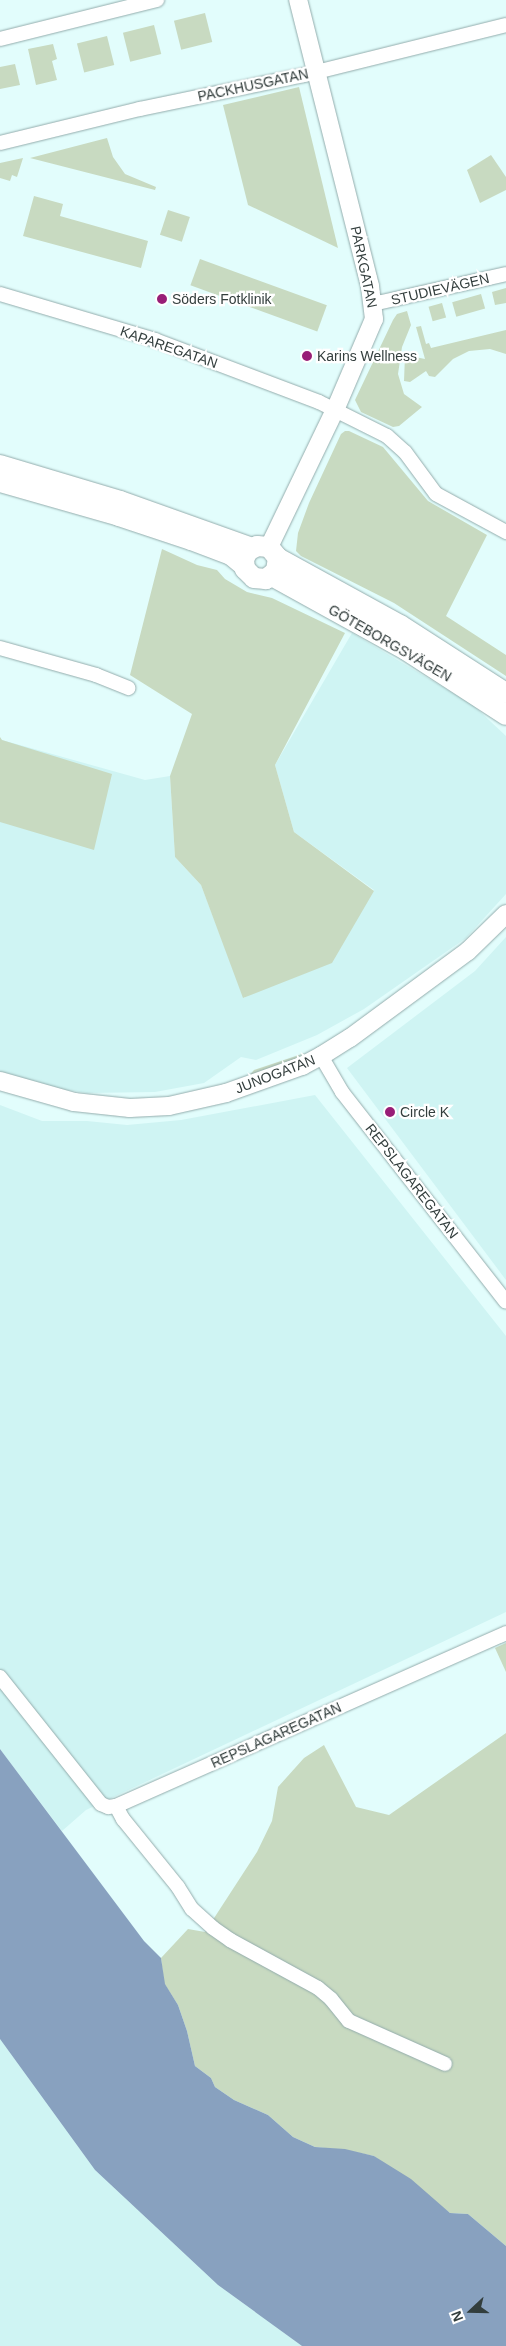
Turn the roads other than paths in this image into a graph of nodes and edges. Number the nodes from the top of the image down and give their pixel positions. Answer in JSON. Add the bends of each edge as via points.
{"nodes":[{"id":1,"x":157,"y":0,"type":"edge"},
{"id":2,"x":298,"y":0,"type":"edge"},
{"id":3,"x":506,"y":25,"type":"edge"},
{"id":4,"x":0,"y":39,"type":"edge"},
{"id":5,"x":315,"y":71,"type":"junction"},
{"id":6,"x":0,"y":143,"type":"edge"},
{"id":7,"x":506,"y":274,"type":"edge"},
{"id":8,"x":0,"y":294,"type":"edge"},
{"id":9,"x":373,"y":304,"type":"junction"},
{"id":10,"x":335,"y":410,"type":"junction"},
{"id":11,"x":0,"y":465,"type":"edge"},
{"id":12,"x":0,"y":482,"type":"edge"},
{"id":13,"x":506,"y":532,"type":"edge"},
{"id":14,"x":267,"y":557,"type":"junction"},
{"id":15,"x":244,"y":566,"type":"junction"},
{"id":16,"x":0,"y":648,"type":"edge"},
{"id":17,"x":129,"y":688,"type":"dead end"},
{"id":18,"x":506,"y":693,"type":"edge"},
{"id":19,"x":506,"y":715,"type":"edge"},
{"id":20,"x":506,"y":914,"type":"edge"},
{"id":21,"x":321,"y":1056,"type":"junction"},
{"id":22,"x":0,"y":1081,"type":"edge"},
{"id":23,"x":506,"y":1302,"type":"edge"},
{"id":24,"x":506,"y":1633,"type":"edge"},
{"id":25,"x":0,"y":1677,"type":"edge"},
{"id":26,"x":116,"y":1806,"type":"junction"},
{"id":27,"x":445,"y":2064,"type":"dead end"}],
"edges":[{"from":1,"to":4,"type":"street"},
{"from":2,"to":5,"type":"street","name":"PARKGATAN"},
{"from":3,"to":5,"type":"street","name":"PACKHUSGATAN"},
{"from":5,"to":6,"type":"street","name":"PACKHUSGATAN"},
{"from":5,"to":9,"type":"street","name":"PARKGATAN"},
{"from":7,"to":9,"type":"street","name":"STUDIEVÄGEN"},
{"from":8,"to":10,"type":"street","name":"KAPAREGATAN","via":[[155,340]]},
{"from":9,"to":10,"type":"street","name":"PARKGATAN","via":[[374,319]]},
{"from":10,"to":13,"type":"street","name":"KAPAREGATAN","via":[[397,444],[436,494]]},
{"from":10,"to":14,"type":"street","name":"PARKGATAN"},
{"from":11,"to":14,"type":"main road","name":"GÖTEBORGSVÄGEN","via":[[120,500]]},
{"from":12,"to":15,"type":"main road","name":"GÖTEBORGSVÄGEN","via":[[191,540],[230,556]]},
{"from":14,"to":15,"type":"main road","via":[[246,555]]},
{"from":14,"to":15,"type":"main road","name":"GÖTEBORGSVÄGEN","via":[[257,579]]},
{"from":14,"to":18,"type":"main road","name":"GÖTEBORGSVÄGEN","via":[[400,625]]},
{"from":14,"to":19,"type":"main road","name":"GÖTEBORGSVÄGEN"},
{"from":16,"to":17,"type":"street","via":[[96,675]]},
{"from":20,"to":21,"type":"street","name":"JUNOGATAN","via":[[468,951]]},
{"from":21,"to":22,"type":"street","name":"JUNOGATAN","via":[[234,1090],[169,1106],[130,1108],[74,1102]]},
{"from":21,"to":23,"type":"street","name":"REPSLAGAREGATAN","via":[[342,1092]]},
{"from":24,"to":26,"type":"street","name":"REPSLAGAREGATAN"},
{"from":25,"to":26,"type":"street","via":[[101,1804]]},
{"from":26,"to":27,"type":"street","via":[[192,1909],[213,1928],[318,1988],[349,2020]]}]}
